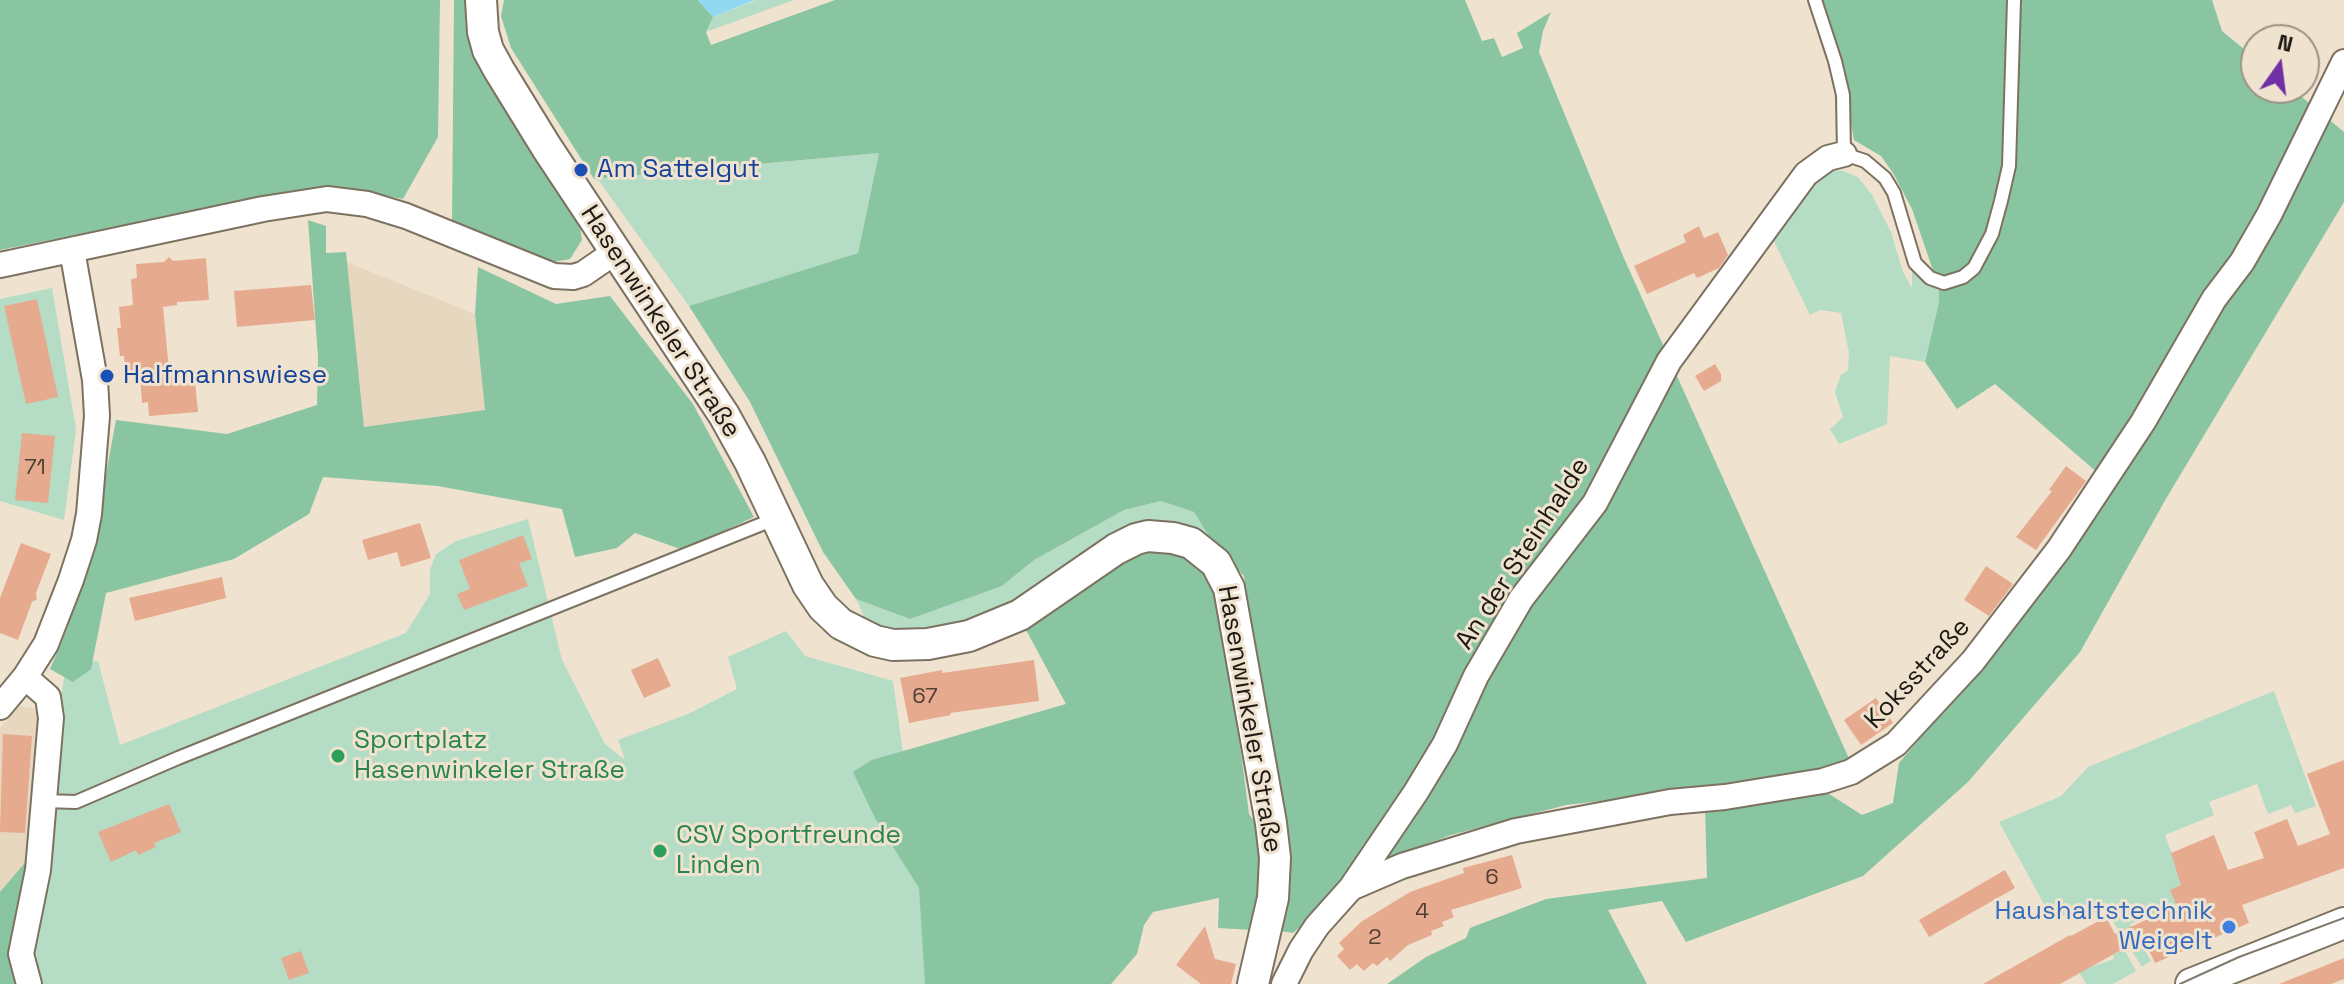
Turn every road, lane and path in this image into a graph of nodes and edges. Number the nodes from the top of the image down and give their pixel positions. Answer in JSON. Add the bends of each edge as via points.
{"nodes":[{"id":1,"x":481,"y":0,"type":"edge"},
{"id":2,"x":1815,"y":0,"type":"edge"},
{"id":3,"x":2014,"y":0,"type":"edge"},
{"id":4,"x":2344,"y":62,"type":"edge"},
{"id":5,"x":1844,"y":154,"type":"junction"},
{"id":6,"x":72,"y":250,"type":"junction"},
{"id":7,"x":615,"y":252,"type":"junction"},
{"id":8,"x":0,"y":265,"type":"edge"},
{"id":9,"x":777,"y":518,"type":"junction"},
{"id":10,"x":25,"y":677,"type":"junction"},
{"id":11,"x":0,"y":707,"type":"edge"},
{"id":12,"x":43,"y":801,"type":"junction"},
{"id":13,"x":1351,"y":888,"type":"junction"},
{"id":14,"x":2344,"y":923,"type":"edge"},
{"id":15,"x":29,"y":984,"type":"edge"},
{"id":16,"x":1253,"y":984,"type":"edge"},
{"id":17,"x":1284,"y":984,"type":"edge"},
{"id":18,"x":2191,"y":984,"type":"edge"}],
"edges":[{"from":1,"to":7,"type":"street","name":"Hasenwinkeler Straße","via":[[488,50]]},
{"from":2,"to":5,"type":"lane","via":[[1843,95]]},
{"from":3,"to":5,"type":"lane","via":[[2009,166],[1992,234],[1974,268],[1944,283],[1923,273],[1885,178],[1865,161]]},
{"from":4,"to":13,"type":"street","name":"Koksstraße","via":[[2269,215],[2143,422],[2002,624],[1896,744],[1851,772],[1823,781],[1516,831],[1402,866]]},
{"from":5,"to":13,"type":"street","name":"An der Steinhalde","via":[[1806,174],[1669,361],[1595,503],[1521,599],[1438,756]]},
{"from":6,"to":7,"type":"street","via":[[327,199],[406,216],[471,247],[562,277],[588,272]]},
{"from":6,"to":8,"type":"street"},
{"from":6,"to":10,"type":"street","via":[[95,380],[92,488],[84,540],[65,599]]},
{"from":7,"to":9,"type":"street","name":"Hasenwinkeler Straße","via":[[724,415]]},
{"from":9,"to":12,"type":"lane","via":[[76,802]]},
{"from":9,"to":16,"type":"street","name":"Hasenwinkeler Straße","via":[[823,607],[851,630],[893,645],[952,640],[996,627],[1136,539],[1180,539],[1211,557],[1229,588],[1275,858],[1273,898]]},
{"from":10,"to":11,"type":"street"},
{"from":10,"to":12,"type":"street","via":[[48,697],[51,707]]},
{"from":12,"to":15,"type":"street","via":[[38,870],[21,954]]},
{"from":13,"to":17,"type":"street","name":"Koksstraße","via":[[1317,926]]},
{"from":14,"to":18,"type":"street"}]}
